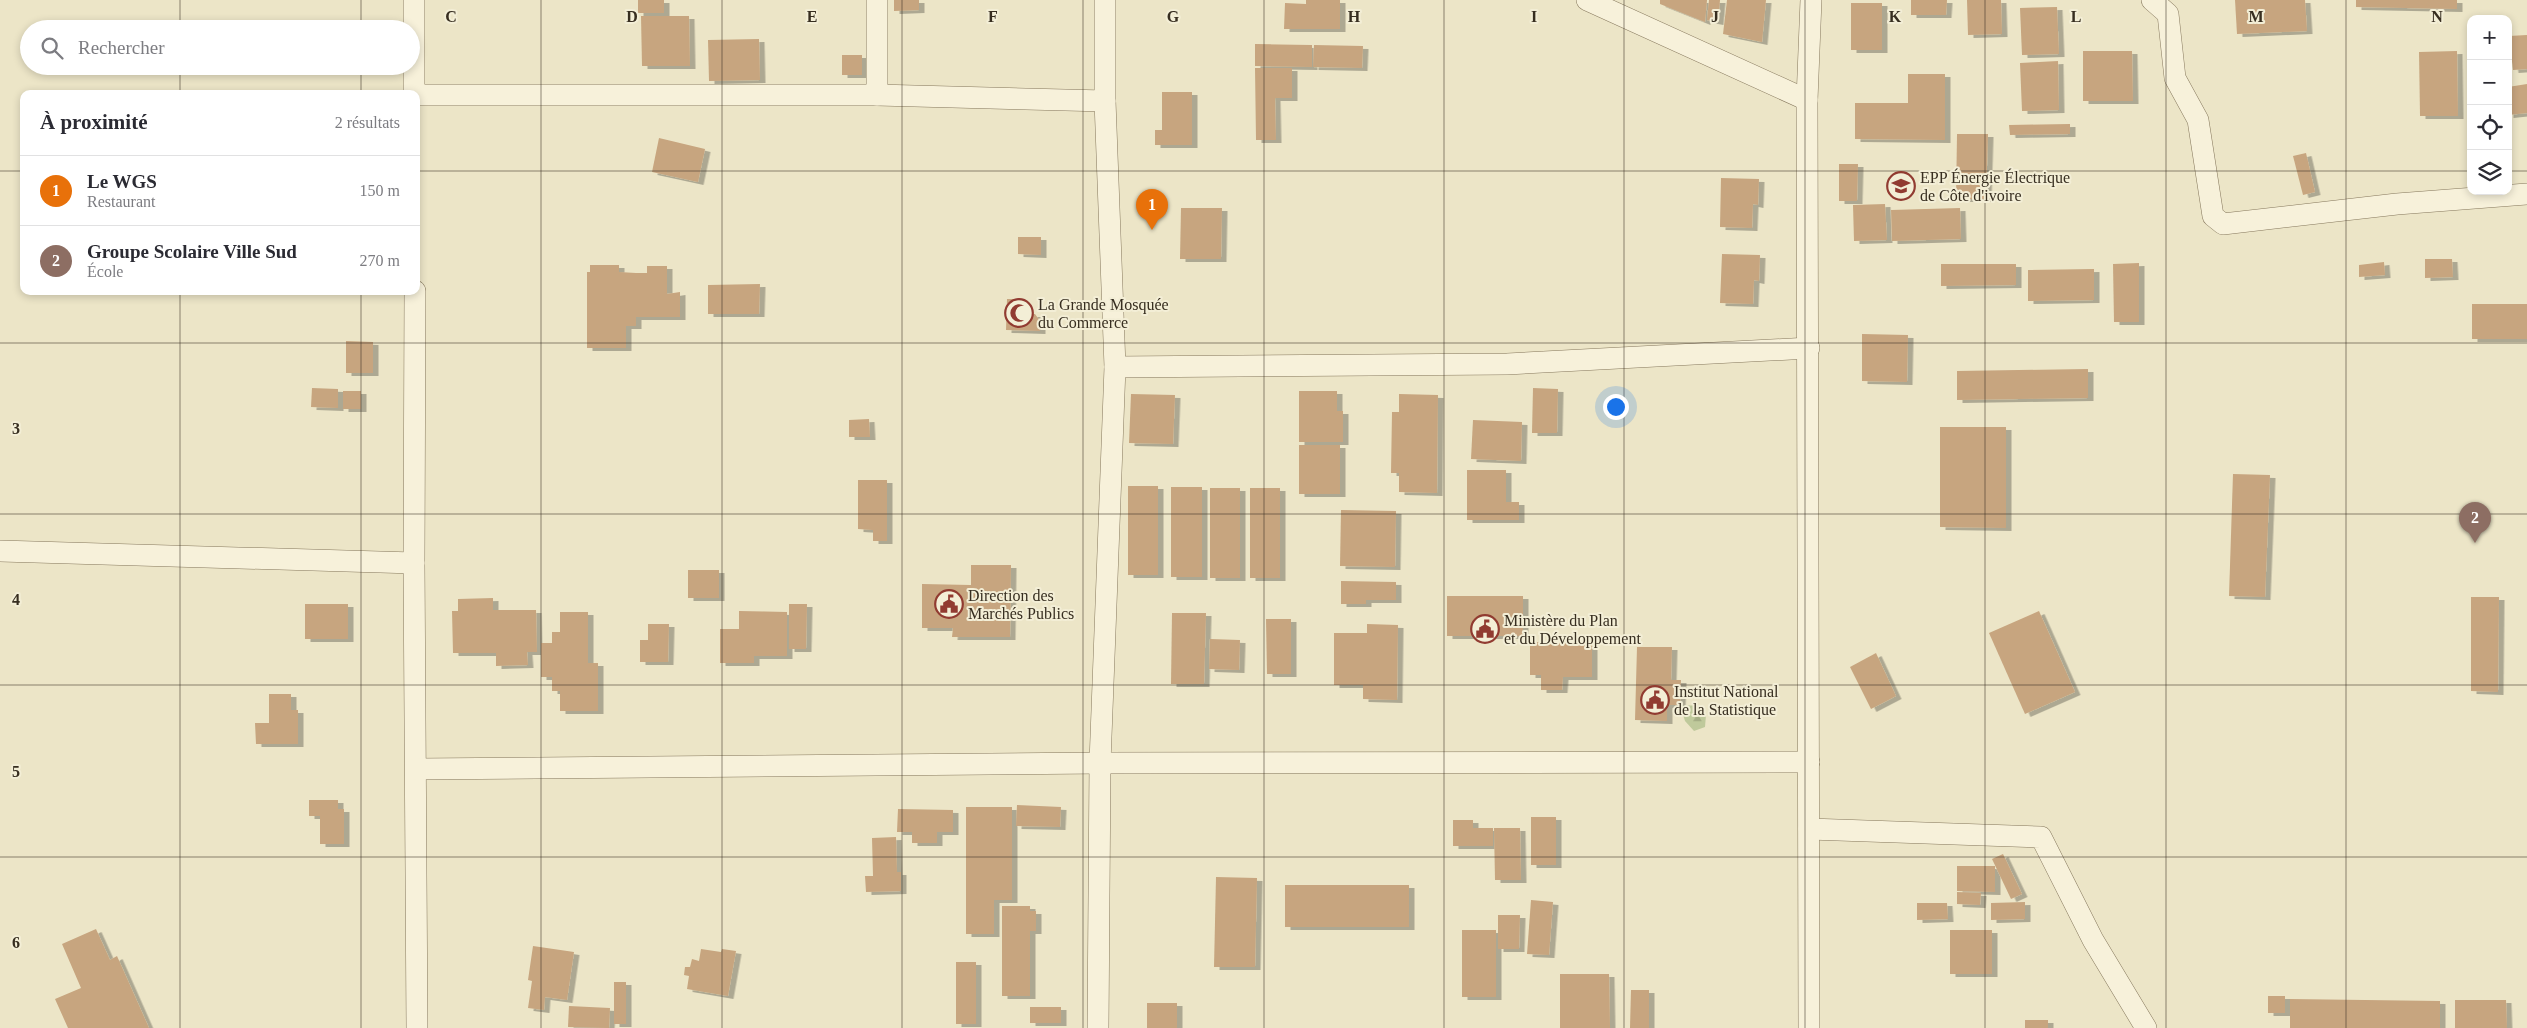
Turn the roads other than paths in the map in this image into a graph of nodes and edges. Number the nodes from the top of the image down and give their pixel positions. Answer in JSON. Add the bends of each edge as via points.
{"nodes":[{"id":1,"x":414,"y":0,"type":"edge"},
{"id":2,"x":877,"y":0,"type":"edge"},
{"id":3,"x":1106,"y":0,"type":"edge"},
{"id":4,"x":1587,"y":0,"type":"edge"},
{"id":5,"x":1810,"y":0,"type":"edge"},
{"id":6,"x":2152,"y":0,"type":"edge"},
{"id":7,"x":414,"y":20,"type":"edge"},
{"id":8,"x":415,"y":75,"type":"edge"},
{"id":9,"x":415,"y":90,"type":"edge"},
{"id":10,"x":420,"y":94,"type":"edge"},
{"id":11,"x":877,"y":95,"type":"junction"},
{"id":12,"x":1806,"y":100,"type":"junction"},
{"id":13,"x":1106,"y":101,"type":"junction"},
{"id":14,"x":2527,"y":194,"type":"edge"},
{"id":15,"x":415,"y":295,"type":"edge"},
{"id":16,"x":1809,"y":348,"type":"junction"},
{"id":17,"x":1115,"y":367,"type":"junction"},
{"id":18,"x":0,"y":551,"type":"edge"},
{"id":19,"x":414,"y":563,"type":"junction"},
{"id":20,"x":1809,"y":762,"type":"junction"},
{"id":21,"x":1100,"y":763,"type":"junction"},
{"id":22,"x":416,"y":770,"type":"junction"},
{"id":23,"x":1809,"y":829,"type":"junction"},
{"id":24,"x":417,"y":1028,"type":"edge"},
{"id":25,"x":1098,"y":1028,"type":"edge"},
{"id":26,"x":1809,"y":1028,"type":"edge"},
{"id":27,"x":2146,"y":1028,"type":"edge"}],
"edges":[{"from":1,"to":7,"type":"street"},
{"from":2,"to":11,"type":"street"},
{"from":3,"to":13,"type":"street"},
{"from":4,"to":12,"type":"street"},
{"from":5,"to":12,"type":"street"},
{"from":6,"to":14,"type":"street","via":[[2168,14],[2175,78],[2198,120],[2213,216],[2223,224],[2397,204]]},
{"from":8,"to":9,"type":"street"},
{"from":10,"to":11,"type":"street"},
{"from":11,"to":13,"type":"street"},
{"from":12,"to":16,"type":"street"},
{"from":13,"to":17,"type":"street"},
{"from":15,"to":19,"type":"street"},
{"from":16,"to":17,"type":"street","via":[[1507,364]]},
{"from":16,"to":20,"type":"street"},
{"from":17,"to":21,"type":"street"},
{"from":18,"to":19,"type":"street"},
{"from":19,"to":22,"type":"street"},
{"from":20,"to":21,"type":"street"},
{"from":20,"to":23,"type":"street"},
{"from":21,"to":22,"type":"street"},
{"from":21,"to":25,"type":"street"},
{"from":22,"to":24,"type":"street"},
{"from":23,"to":26,"type":"street"},
{"from":23,"to":27,"type":"street","via":[[2041,837],[2093,940]]}]}
